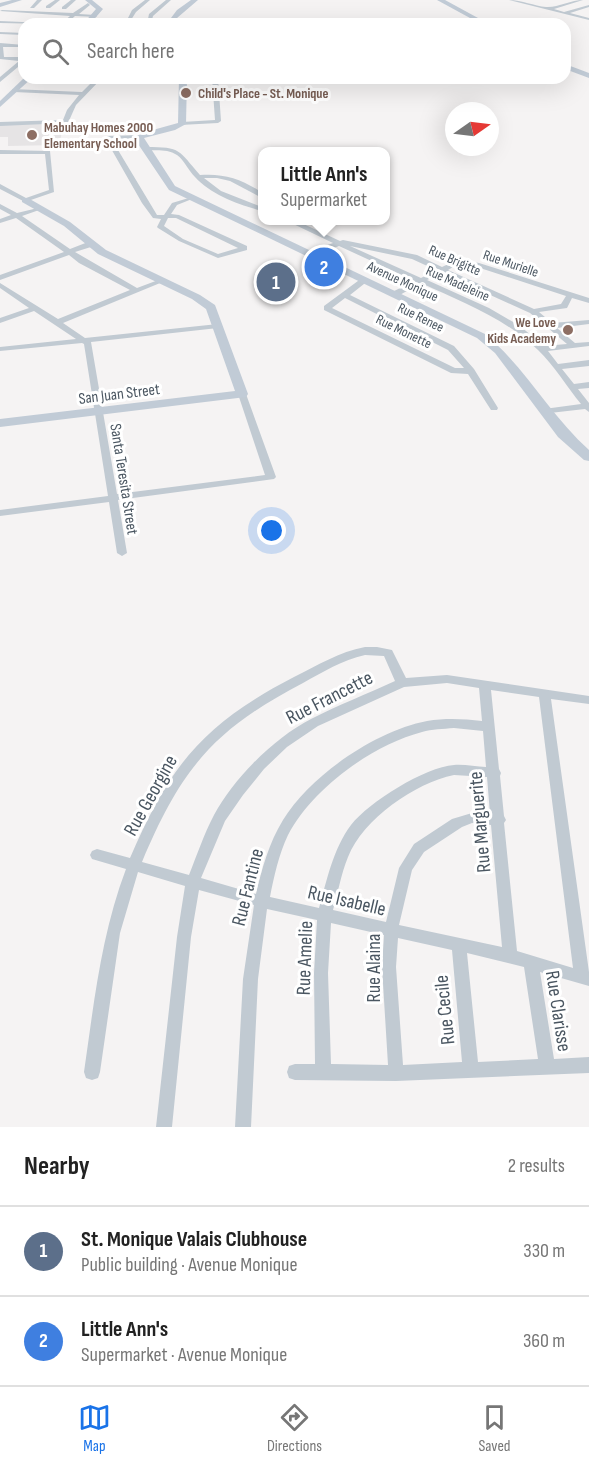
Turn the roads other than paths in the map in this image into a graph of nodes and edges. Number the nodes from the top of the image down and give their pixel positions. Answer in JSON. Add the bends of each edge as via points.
{"nodes":[{"id":1,"x":40,"y":0,"type":"edge"},
{"id":2,"x":58,"y":0,"type":"edge"},
{"id":3,"x":74,"y":0,"type":"edge"},
{"id":4,"x":148,"y":0,"type":"edge"},
{"id":5,"x":169,"y":0,"type":"edge"},
{"id":6,"x":195,"y":0,"type":"edge"},
{"id":7,"x":440,"y":0,"type":"edge"},
{"id":8,"x":511,"y":0,"type":"edge"},
{"id":9,"x":529,"y":0,"type":"edge"},
{"id":10,"x":555,"y":0,"type":"edge"},
{"id":11,"x":581,"y":0,"type":"edge"},
{"id":12,"x":88,"y":2,"type":"edge"},
{"id":13,"x":520,"y":2,"type":"junction"},
{"id":14,"x":20,"y":3,"type":"edge"},
{"id":15,"x":535,"y":6,"type":"junction"},
{"id":16,"x":589,"y":6,"type":"edge"},
{"id":17,"x":32,"y":7,"type":"junction"},
{"id":18,"x":48,"y":8,"type":"junction"},
{"id":19,"x":64,"y":8,"type":"junction"},
{"id":20,"x":81,"y":9,"type":"junction"},
{"id":21,"x":549,"y":9,"type":"junction"},
{"id":22,"x":1,"y":11,"type":"edge"},
{"id":23,"x":564,"y":13,"type":"junction"},
{"id":24,"x":589,"y":13,"type":"edge"},
{"id":25,"x":74,"y":15,"type":"junction"},
{"id":26,"x":95,"y":16,"type":"junction"},
{"id":27,"x":578,"y":16,"type":"junction"},
{"id":28,"x":53,"y":18,"type":"edge"},
{"id":29,"x":70,"y":18,"type":"edge"},
{"id":30,"x":93,"y":18,"type":"edge"},
{"id":31,"x":130,"y":18,"type":"edge"},
{"id":32,"x":150,"y":18,"type":"edge"},
{"id":33,"x":174,"y":18,"type":"edge"},
{"id":34,"x":474,"y":18,"type":"edge"},
{"id":35,"x":589,"y":19,"type":"edge"},
{"id":36,"x":0,"y":22,"type":"edge"},
{"id":37,"x":18,"y":23,"type":"edge"},
{"id":38,"x":0,"y":27,"type":"edge"},
{"id":39,"x":18,"y":28,"type":"edge"},
{"id":40,"x":0,"y":33,"type":"edge"},
{"id":41,"x":18,"y":34,"type":"edge"},
{"id":42,"x":0,"y":39,"type":"edge"},
{"id":43,"x":18,"y":40,"type":"edge"},
{"id":44,"x":18,"y":46,"type":"edge"},
{"id":45,"x":0,"y":47,"type":"edge"},
{"id":46,"x":18,"y":51,"type":"edge"},
{"id":47,"x":18,"y":59,"type":"edge"},
{"id":48,"x":18,"y":64,"type":"edge"},
{"id":49,"x":571,"y":68,"type":"edge"},
{"id":50,"x":589,"y":76,"type":"edge"},
{"id":51,"x":0,"y":81,"type":"edge"},
{"id":52,"x":21,"y":84,"type":"edge"},
{"id":53,"x":93,"y":84,"type":"edge"},
{"id":54,"x":183,"y":84,"type":"edge"},
{"id":55,"x":215,"y":84,"type":"edge"},
{"id":56,"x":14,"y":90,"type":"junction"},
{"id":57,"x":84,"y":94,"type":"junction"},
{"id":58,"x":0,"y":105,"type":"edge"},
{"id":59,"x":0,"y":124,"type":"edge"},
{"id":60,"x":182,"y":124,"type":"junction"},
{"id":61,"x":140,"y":137,"type":"junction"},
{"id":62,"x":146,"y":149,"type":"junction"},
{"id":63,"x":0,"y":152,"type":"edge"},
{"id":64,"x":199,"y":177,"type":"junction"},
{"id":65,"x":0,"y":186,"type":"edge"},
{"id":66,"x":258,"y":193,"type":"edge"},
{"id":67,"x":190,"y":198,"type":"junction"},
{"id":68,"x":25,"y":200,"type":"junction"},
{"id":69,"x":0,"y":206,"type":"edge"},
{"id":70,"x":258,"y":207,"type":"edge"},
{"id":71,"x":40,"y":208,"type":"junction"},
{"id":72,"x":16,"y":216,"type":"junction"},
{"id":73,"x":169,"y":216,"type":"junction"},
{"id":74,"x":0,"y":221,"type":"edge"},
{"id":75,"x":299,"y":225,"type":"edge"},
{"id":76,"x":337,"y":243,"type":"junction"},
{"id":77,"x":91,"y":244,"type":"junction"},
{"id":78,"x":69,"y":252,"type":"junction"},
{"id":79,"x":311,"y":254,"type":"junction"},
{"id":80,"x":443,"y":269,"type":"junction"},
{"id":81,"x":0,"y":278,"type":"edge"},
{"id":82,"x":365,"y":280,"type":"junction"},
{"id":83,"x":161,"y":281,"type":"junction"},
{"id":84,"x":420,"y":281,"type":"junction"},
{"id":85,"x":0,"y":285,"type":"edge"},
{"id":86,"x":137,"y":291,"type":"junction"},
{"id":87,"x":395,"y":294,"type":"junction"},
{"id":88,"x":344,"y":295,"type":"junction"},
{"id":89,"x":569,"y":297,"type":"junction"},
{"id":90,"x":589,"y":301,"type":"edge"},
{"id":91,"x":35,"y":308,"type":"junction"},
{"id":92,"x":533,"y":311,"type":"junction"},
{"id":93,"x":0,"y":321,"type":"edge"},
{"id":94,"x":58,"y":322,"type":"junction"},
{"id":95,"x":589,"y":322,"type":"edge"},
{"id":96,"x":218,"y":326,"type":"junction"},
{"id":97,"x":551,"y":326,"type":"junction"},
{"id":98,"x":85,"y":340,"type":"junction"},
{"id":99,"x":589,"y":344,"type":"edge"},
{"id":100,"x":574,"y":346,"type":"junction"},
{"id":101,"x":0,"y":349,"type":"edge"},
{"id":102,"x":543,"y":349,"type":"junction"},
{"id":103,"x":589,"y":363,"type":"edge"},
{"id":104,"x":557,"y":367,"type":"junction"},
{"id":105,"x":471,"y":371,"type":"junction"},
{"id":106,"x":589,"y":385,"type":"edge"},
{"id":107,"x":572,"y":387,"type":"junction"},
{"id":108,"x":242,"y":394,"type":"junction"},
{"id":109,"x":588,"y":407,"type":"edge"},
{"id":110,"x":494,"y":408,"type":"dead end"},
{"id":111,"x":99,"y":412,"type":"junction"},
{"id":112,"x":544,"y":412,"type":"junction"},
{"id":113,"x":0,"y":423,"type":"edge"},
{"id":114,"x":589,"y":457,"type":"edge"},
{"id":115,"x":113,"y":498,"type":"junction"},
{"id":116,"x":0,"y":513,"type":"edge"},
{"id":117,"x":122,"y":553,"type":"dead end"},
{"id":118,"x":402,"y":683,"type":"junction"},
{"id":119,"x":485,"y":685,"type":"junction"},
{"id":120,"x":544,"y":693,"type":"junction"},
{"id":121,"x":589,"y":700,"type":"edge"},
{"id":122,"x":490,"y":727,"type":"junction"},
{"id":123,"x":495,"y":773,"type":"junction"},
{"id":124,"x":499,"y":820,"type":"junction"},
{"id":125,"x":97,"y":855,"type":"dead end"},
{"id":126,"x":134,"y":865,"type":"junction"},
{"id":127,"x":193,"y":882,"type":"junction"},
{"id":128,"x":261,"y":901,"type":"junction"},
{"id":129,"x":324,"y":916,"type":"junction"},
{"id":130,"x":391,"y":930,"type":"junction"},
{"id":131,"x":459,"y":945,"type":"junction"},
{"id":132,"x":510,"y":956,"type":"junction"},
{"id":133,"x":531,"y":962,"type":"junction"},
{"id":134,"x":586,"y":978,"type":"edge"},
{"id":135,"x":589,"y":1065,"type":"edge"},
{"id":136,"x":547,"y":1067,"type":"junction"},
{"id":137,"x":471,"y":1070,"type":"junction"},
{"id":138,"x":92,"y":1072,"type":"dead end"},
{"id":139,"x":295,"y":1072,"type":"dead end"},
{"id":140,"x":323,"y":1072,"type":"junction"},
{"id":141,"x":396,"y":1073,"type":"junction"},
{"id":142,"x":164,"y":1127,"type":"edge"},
{"id":143,"x":243,"y":1127,"type":"edge"}],
"edges":[{"from":1,"to":17,"type":"street"},
{"from":2,"to":18,"type":"street"},
{"from":3,"to":19,"type":"street"},
{"from":4,"to":31,"type":"street"},
{"from":5,"to":32,"type":"street"},
{"from":6,"to":33,"type":"street"},
{"from":7,"to":34,"type":"street"},
{"from":8,"to":13,"type":"street"},
{"from":9,"to":13,"type":"street"},
{"from":10,"to":15,"type":"street"},
{"from":11,"to":21,"type":"street"},
{"from":12,"to":20,"type":"street"},
{"from":12,"to":26,"type":"street","via":[[99,6]]},
{"from":13,"to":15,"type":"street"},
{"from":14,"to":17,"type":"street"},
{"from":14,"to":22,"type":"street"},
{"from":15,"to":21,"type":"street"},
{"from":16,"to":23,"type":"street"},
{"from":17,"to":18,"type":"street"},
{"from":18,"to":19,"type":"street"},
{"from":19,"to":20,"type":"street"},
{"from":20,"to":25,"type":"street"},
{"from":21,"to":23,"type":"street"},
{"from":22,"to":25,"type":"street"},
{"from":22,"to":28,"type":"street"},
{"from":23,"to":27,"type":"street"},
{"from":24,"to":27,"type":"street"},
{"from":25,"to":26,"type":"street"},
{"from":25,"to":29,"type":"street"},
{"from":26,"to":30,"type":"street"},
{"from":27,"to":35,"type":"street"},
{"from":36,"to":37,"type":"street"},
{"from":38,"to":39,"type":"street"},
{"from":40,"to":41,"type":"street"},
{"from":42,"to":43,"type":"street"},
{"from":44,"to":45,"type":"street"},
{"from":45,"to":46,"type":"street"},
{"from":45,"to":47,"type":"street","via":[[2,58]]},
{"from":48,"to":51,"type":"street"},
{"from":49,"to":50,"type":"street"},
{"from":52,"to":56,"type":"street"},
{"from":53,"to":57,"type":"street"},
{"from":54,"to":60,"type":"street"},
{"from":55,"to":60,"type":"street","via":[[218,121]]},
{"from":56,"to":57,"type":"street"},
{"from":56,"to":58,"type":"street"},
{"from":57,"to":59,"type":"street","via":[[66,122]]},
{"from":60,"to":61,"type":"street"},
{"from":61,"to":62,"type":"street","name":"Avenue Monique"},
{"from":61,"to":73,"type":"street","via":[[108,138],[155,217]]},
{"from":62,"to":64,"type":"street","via":[[173,149]]},
{"from":62,"to":67,"type":"street","name":"Avenue Monique","via":[[172,188]]},
{"from":63,"to":68,"type":"street","via":[[48,152],[52,191]]},
{"from":64,"to":66,"type":"street","via":[[234,179]]},
{"from":64,"to":70,"type":"street","via":[[212,188]]},
{"from":65,"to":68,"type":"street"},
{"from":67,"to":73,"type":"street","via":[[174,204]]},
{"from":67,"to":79,"type":"street","name":"Avenue Monique"},
{"from":68,"to":71,"type":"street"},
{"from":69,"to":72,"type":"street"},
{"from":71,"to":72,"type":"street"},
{"from":71,"to":77,"type":"street"},
{"from":72,"to":74,"type":"street"},
{"from":72,"to":78,"type":"street"},
{"from":73,"to":73,"type":"street","via":[[160,227],[199,248],[218,256],[244,248],[177,216]]},
{"from":75,"to":76,"type":"street","name":"Rue Madeleine"},
{"from":76,"to":79,"type":"street","name":"Rue Brigitte"},
{"from":76,"to":80,"type":"street","name":"Rue Brigitte","via":[[414,257]]},
{"from":76,"to":84,"type":"street","name":"Rue Madeleine"},
{"from":77,"to":78,"type":"street"},
{"from":77,"to":83,"type":"street"},
{"from":78,"to":81,"type":"street"},
{"from":78,"to":86,"type":"street"},
{"from":79,"to":82,"type":"street","name":"Avenue Monique"},
{"from":80,"to":84,"type":"street","name":"Rue Murielle"},
{"from":80,"to":89,"type":"street","name":"Rue Murielle","via":[[459,261],[479,265]]},
{"from":80,"to":92,"type":"street","name":"Rue Brigitte"},
{"from":82,"to":87,"type":"street","name":"Avenue Monique"},
{"from":82,"to":88,"type":"street"},
{"from":83,"to":86,"type":"street"},
{"from":83,"to":96,"type":"street","via":[[211,307]]},
{"from":84,"to":87,"type":"street","name":"Rue Murielle"},
{"from":84,"to":102,"type":"street","name":"Rue Madeleine","via":[[486,310],[518,328]]},
{"from":85,"to":91,"type":"street"},
{"from":86,"to":94,"type":"street"},
{"from":87,"to":112,"type":"street","name":"Avenue Monique","via":[[492,344]]},
{"from":88,"to":105,"type":"street","name":"Rue Renee","via":[[443,343]]},
{"from":88,"to":105,"type":"street","name":"Rue Monette","via":[[327,308],[454,371]]},
{"from":89,"to":90,"type":"street","name":"Rue Murielle"},
{"from":89,"to":92,"type":"street","via":[[564,306]]},
{"from":91,"to":93,"type":"street"},
{"from":91,"to":94,"type":"street"},
{"from":92,"to":97,"type":"street","name":"Rue Brigitte"},
{"from":94,"to":98,"type":"street"},
{"from":95,"to":97,"type":"street"},
{"from":96,"to":98,"type":"street"},
{"from":96,"to":108,"type":"street"},
{"from":97,"to":100,"type":"street","name":"Rue Brigitte"},
{"from":98,"to":101,"type":"street"},
{"from":98,"to":111,"type":"street","name":"Santa Teresita Street"},
{"from":99,"to":100,"type":"street"},
{"from":100,"to":102,"type":"street"},
{"from":102,"to":104,"type":"street","name":"Rue Madeleine"},
{"from":103,"to":104,"type":"street"},
{"from":104,"to":107,"type":"street","name":"Rue Madeleine"},
{"from":105,"to":110,"type":"street","name":"Rue Renee"},
{"from":106,"to":107,"type":"street"},
{"from":107,"to":109,"type":"street","name":"Rue Madeleine"},
{"from":108,"to":111,"type":"street","name":"San Juan Street"},
{"from":108,"to":115,"type":"street","via":[[271,480]]},
{"from":109,"to":112,"type":"street"},
{"from":111,"to":113,"type":"street","name":"San Juan Street"},
{"from":111,"to":115,"type":"street","name":"Santa Teresita Street"},
{"from":112,"to":114,"type":"street","name":"Avenue Monique"},
{"from":115,"to":116,"type":"street"},
{"from":115,"to":117,"type":"street","name":"Santa Teresita Street"},
{"from":118,"to":119,"type":"street","name":"Rue Francette","via":[[447,679]]},
{"from":118,"to":126,"type":"street","name":"Rue Georgine","via":[[388,653],[364,650],[337,659],[257,702],[197,752],[156,816]]},
{"from":118,"to":127,"type":"street","name":"Rue Francette","via":[[314,723],[260,765],[219,818]]},
{"from":119,"to":120,"type":"street","name":"Rue Francette"},
{"from":119,"to":122,"type":"street","name":"Rue Marguerite"},
{"from":120,"to":121,"type":"street","name":"Rue Francette"},
{"from":120,"to":134,"type":"street"},
{"from":122,"to":123,"type":"street","name":"Rue Marguerite"},
{"from":122,"to":128,"type":"street","name":"Rue Fantine","via":[[435,723],[397,735],[345,763],[313,792],[288,823],[271,860]]},
{"from":123,"to":124,"type":"street","name":"Rue Marguerite"},
{"from":123,"to":129,"type":"street","name":"Rue Amelie","via":[[454,770],[435,774],[379,807],[356,829],[341,856]]},
{"from":124,"to":130,"type":"street","name":"Rue Alaina","via":[[472,818],[457,823],[419,848],[406,868]]},
{"from":124,"to":132,"type":"street","name":"Rue Marguerite"},
{"from":125,"to":126,"type":"street","name":"Rue Isabelle"},
{"from":126,"to":127,"type":"street","name":"Rue Isabelle"},
{"from":126,"to":138,"type":"street","name":"Rue Georgine","via":[[114,931]]},
{"from":127,"to":128,"type":"street","name":"Rue Isabelle"},
{"from":127,"to":142,"type":"street","name":"Rue Francette"},
{"from":128,"to":129,"type":"street","name":"Rue Isabelle"},
{"from":128,"to":143,"type":"street","name":"Rue Fantine","via":[[251,957]]},
{"from":129,"to":130,"type":"street","name":"Rue Isabelle"},
{"from":129,"to":140,"type":"street","name":"Rue Amelie"},
{"from":130,"to":131,"type":"street","name":"Rue Isabelle"},
{"from":130,"to":141,"type":"street","name":"Rue Alaina","via":[[389,967]]},
{"from":131,"to":132,"type":"street","name":"Rue Isabelle"},
{"from":131,"to":137,"type":"street","name":"Rue Cecile"},
{"from":132,"to":133,"type":"street","name":"Rue Isabelle"},
{"from":133,"to":134,"type":"street","name":"Rue Isabelle"},
{"from":133,"to":136,"type":"street","name":"Rue Clarisse"},
{"from":135,"to":136,"type":"street"},
{"from":136,"to":137,"type":"street"},
{"from":137,"to":141,"type":"street"},
{"from":139,"to":140,"type":"street"},
{"from":140,"to":141,"type":"street"}]}
